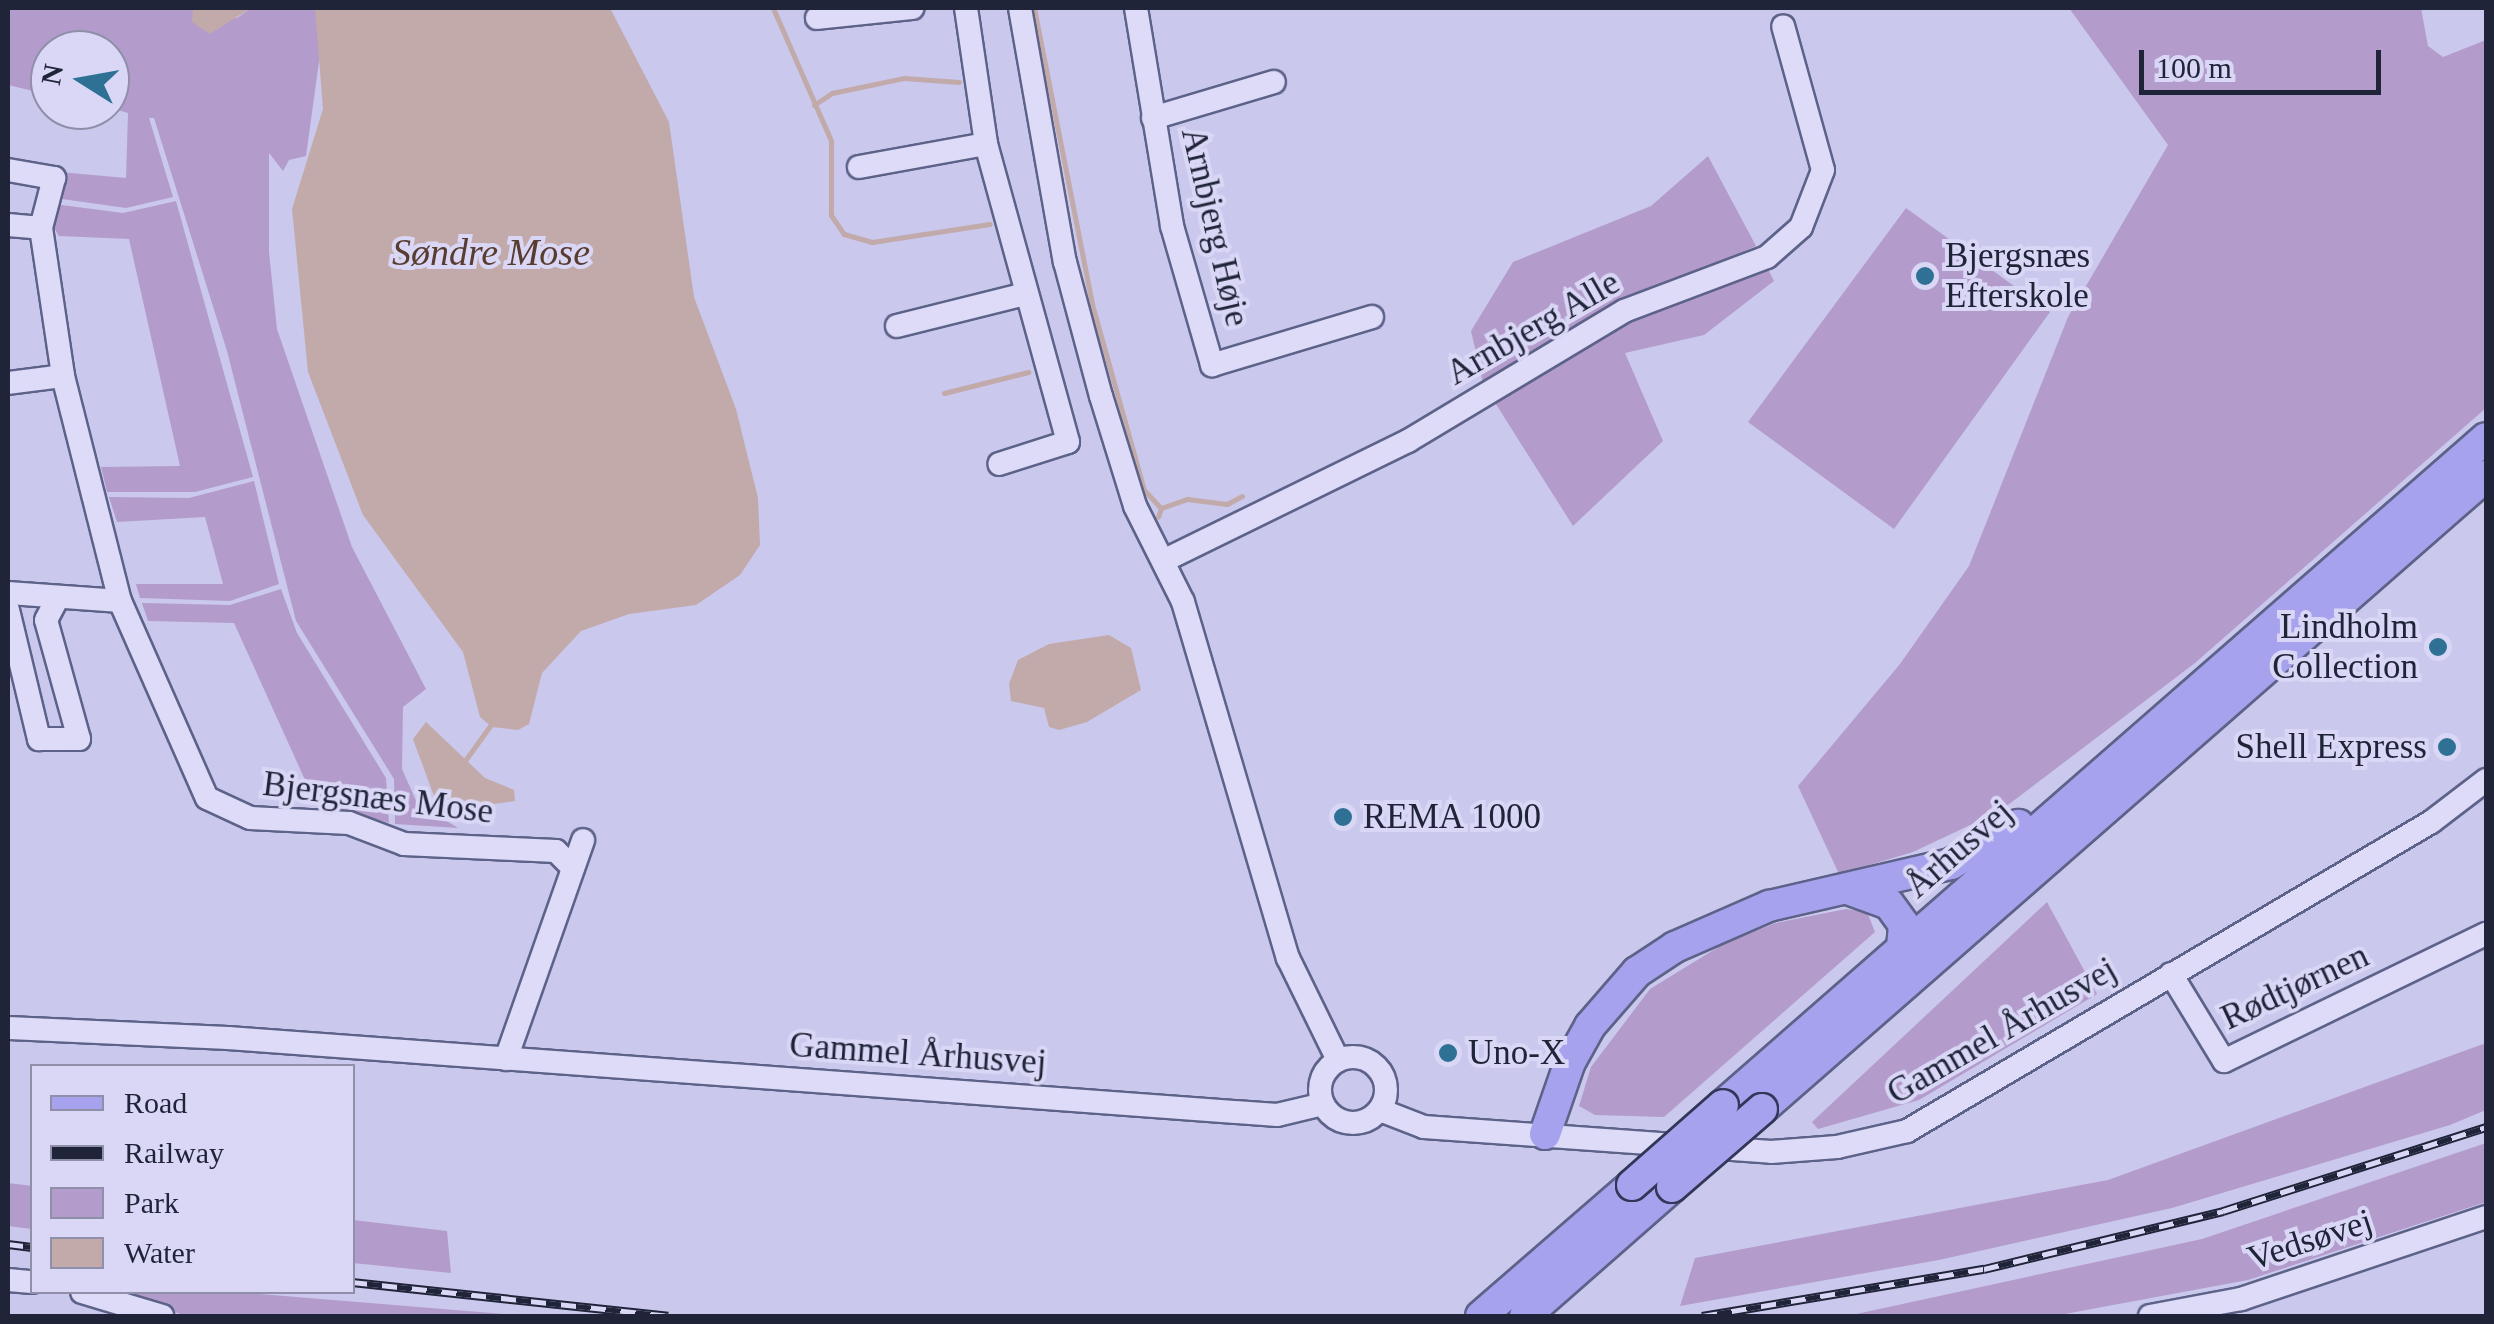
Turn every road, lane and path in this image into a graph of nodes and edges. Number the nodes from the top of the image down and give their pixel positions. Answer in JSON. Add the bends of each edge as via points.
{"nodes":[{"id":1,"x":912,"y":8,"type":"edge"},
{"id":2,"x":966,"y":8,"type":"edge"},
{"id":3,"x":1020,"y":8,"type":"edge"},
{"id":4,"x":1136,"y":8,"type":"edge"},
{"id":5,"x":817,"y":18,"type":"dead end"},
{"id":6,"x":1782,"y":26,"type":"dead end"},
{"id":7,"x":1274,"y":82,"type":"dead end"},
{"id":8,"x":1153,"y":118,"type":"junction"},
{"id":9,"x":986,"y":144,"type":"junction"},
{"id":10,"x":859,"y":168,"type":"dead end"},
{"id":11,"x":8,"y":170,"type":"edge"},
{"id":12,"x":8,"y":225,"type":"edge"},
{"id":13,"x":41,"y":228,"type":"junction"},
{"id":14,"x":1025,"y":294,"type":"junction"},
{"id":15,"x":1372,"y":317,"type":"dead end"},
{"id":16,"x":897,"y":326,"type":"dead end"},
{"id":17,"x":62,"y":376,"type":"junction"},
{"id":18,"x":8,"y":383,"type":"edge"},
{"id":19,"x":1097,"y":384,"type":"junction"},
{"id":20,"x":1054,"y":396,"type":"junction"},
{"id":21,"x":2486,"y":438,"type":"edge"},
{"id":22,"x":999,"y":464,"type":"dead end"},
{"id":23,"x":2484,"y":480,"type":"edge"},
{"id":24,"x":1165,"y":560,"type":"junction"},
{"id":25,"x":8,"y":593,"type":"edge"},
{"id":26,"x":56,"y":600,"type":"junction"},
{"id":27,"x":120,"y":601,"type":"junction"},
{"id":28,"x":8,"y":610,"type":"edge"},
{"id":29,"x":2204,"y":686,"type":"junction"},
{"id":30,"x":2486,"y":780,"type":"edge"},
{"id":31,"x":583,"y":840,"type":"dead end"},
{"id":32,"x":573,"y":868,"type":"junction"},
{"id":33,"x":1846,"y":890,"type":"junction"},
{"id":34,"x":2486,"y":934,"type":"edge"},
{"id":35,"x":1902,"y":949,"type":"junction"},
{"id":36,"x":2172,"y":974,"type":"junction"},
{"id":37,"x":8,"y":1028,"type":"edge"},
{"id":38,"x":506,"y":1059,"type":"junction"},
{"id":39,"x":1338,"y":1060,"type":"junction"},
{"id":40,"x":1323,"y":1104,"type":"junction"},
{"id":41,"x":1380,"y":1110,"type":"junction"},
{"id":42,"x":1546,"y":1134,"type":"junction"},
{"id":43,"x":2486,"y":1217,"type":"edge"},
{"id":44,"x":89,"y":1294,"type":"edge"},
{"id":45,"x":1526,"y":1315,"type":"edge"},
{"id":46,"x":162,"y":1316,"type":"edge"},
{"id":47,"x":1481,"y":1316,"type":"edge"},
{"id":48,"x":2150,"y":1316,"type":"edge"}],
"edges":[{"from":1,"to":5,"type":"street"},
{"from":2,"to":9,"type":"street"},
{"from":3,"to":19,"type":"street","via":[[1064,262]]},
{"from":4,"to":8,"type":"street","name":"Arnbjerg Høje"},
{"from":6,"to":24,"type":"street","name":"Arnbjerg Alle","via":[[1823,170],[1802,228],[1767,257],[1624,311],[1408,441]]},
{"from":7,"to":8,"type":"street","name":"Arnbjerg Høje"},
{"from":8,"to":15,"type":"street","name":"Arnbjerg Høje","via":[[1172,226],[1212,365]]},
{"from":9,"to":10,"type":"street"},
{"from":9,"to":14,"type":"street"},
{"from":11,"to":13,"type":"street","name":"Bjergsnæs Mose","via":[[54,178]]},
{"from":12,"to":13,"type":"street"},
{"from":13,"to":17,"type":"street","name":"Bjergsnæs Mose"},
{"from":14,"to":16,"type":"street"},
{"from":14,"to":20,"type":"street"},
{"from":17,"to":18,"type":"street"},
{"from":17,"to":27,"type":"street","name":"Bjergsnæs Mose"},
{"from":19,"to":20,"type":"street"},
{"from":19,"to":24,"type":"street","via":[[1135,506]]},
{"from":20,"to":22,"type":"street","via":[[1068,442]]},
{"from":21,"to":29,"type":"main road","name":"Århusvej"},
{"from":23,"to":45,"type":"main road","name":"Århusvej","bridge":true},
{"from":24,"to":39,"type":"street","via":[[1288,958]]},
{"from":25,"to":26,"type":"street"},
{"from":26,"to":27,"type":"street"},
{"from":26,"to":28,"type":"street","via":[[46,620],[79,739],[39,739]]},
{"from":27,"to":32,"type":"street","name":"Bjergsnæs Mose","via":[[196,782],[226,812],[349,823],[404,844],[556,851]]},
{"from":29,"to":33,"type":"main road","via":[[1993,844],[1951,864]]},
{"from":29,"to":35,"type":"main road","name":"Århusvej"},
{"from":30,"to":36,"type":"street","name":"Gammel Århusvej","via":[[2431,822]]},
{"from":31,"to":32,"type":"street"},
{"from":32,"to":38,"type":"street"},
{"from":33,"to":35,"type":"main road","via":[[1890,904],[1904,925]]},
{"from":33,"to":42,"type":"main road","via":[[1720,922],[1637,972],[1576,1050]]},
{"from":34,"to":36,"type":"street","name":"Rødtjørnen","via":[[2224,1062]]},
{"from":35,"to":47,"type":"main road","name":"Århusvej","bridge":true},
{"from":36,"to":42,"type":"street","name":"Gammel Århusvej","via":[[1908,1131],[1836,1148],[1770,1152]]},
{"from":37,"to":38,"type":"street","name":"Gammel Århusvej"},
{"from":38,"to":40,"type":"street","name":"Gammel Århusvej","via":[[1277,1115]]},
{"from":39,"to":40,"type":"street","via":[[1321,1080]]},
{"from":39,"to":41,"type":"street","via":[[1357,1057],[1382,1072],[1386,1092]]},
{"from":40,"to":41,"type":"street","via":[[1335,1118],[1354,1124]]},
{"from":41,"to":42,"type":"street","name":"Gammel Århusvej","via":[[1424,1127]]},
{"from":43,"to":48,"type":"street","name":"Vedsøvej","via":[[2241,1299]]},
{"from":44,"to":46,"type":"street"}]}
